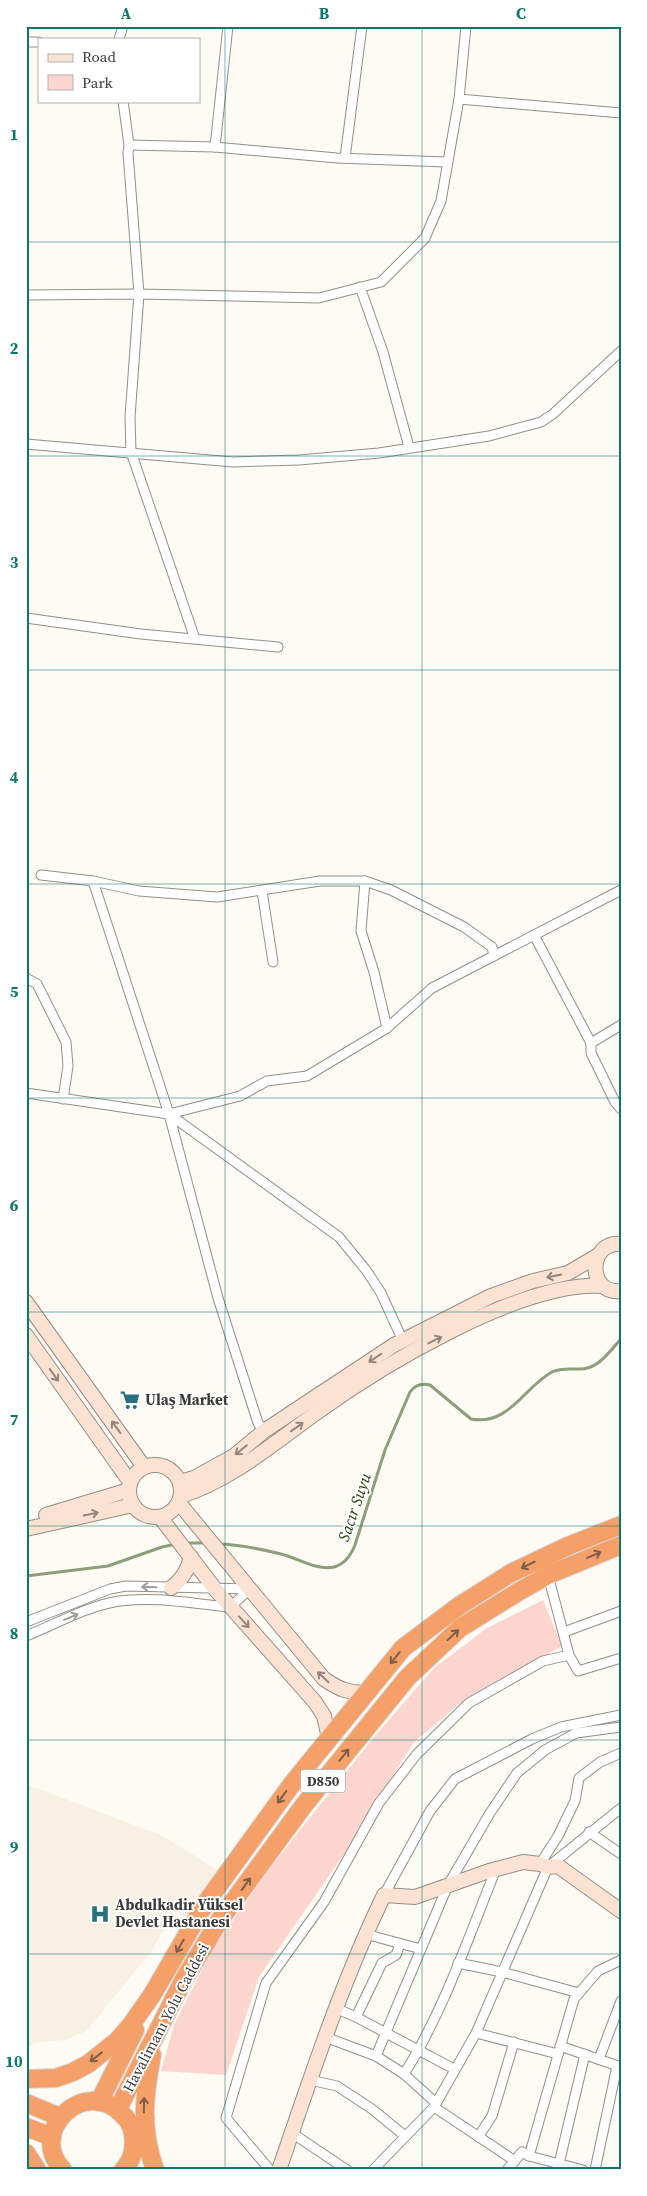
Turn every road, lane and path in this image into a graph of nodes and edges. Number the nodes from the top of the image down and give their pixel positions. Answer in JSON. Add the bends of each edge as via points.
{"nodes":[{"id":1,"x":123,"y":26,"type":"edge"},
{"id":2,"x":228,"y":26,"type":"edge"},
{"id":3,"x":362,"y":26,"type":"edge"},
{"id":4,"x":466,"y":26,"type":"edge"},
{"id":5,"x":119,"y":38,"type":"edge"},
{"id":6,"x":459,"y":99,"type":"junction"},
{"id":7,"x":123,"y":102,"type":"edge"},
{"id":8,"x":621,"y":113,"type":"edge"},
{"id":9,"x":129,"y":145,"type":"junction"},
{"id":10,"x":215,"y":147,"type":"junction"},
{"id":11,"x":345,"y":158,"type":"junction"},
{"id":12,"x":446,"y":162,"type":"junction"},
{"id":13,"x":360,"y":287,"type":"junction"},
{"id":14,"x":139,"y":294,"type":"junction"},
{"id":15,"x":26,"y":295,"type":"edge"},
{"id":16,"x":621,"y":350,"type":"edge"},
{"id":17,"x":26,"y":444,"type":"edge"},
{"id":18,"x":409,"y":447,"type":"junction"},
{"id":19,"x":131,"y":452,"type":"junction"},
{"id":20,"x":26,"y":618,"type":"edge"},
{"id":21,"x":195,"y":639,"type":"junction"},
{"id":22,"x":278,"y":647,"type":"dead end"},
{"id":23,"x":41,"y":875,"type":"dead end"},
{"id":24,"x":93,"y":881,"type":"junction"},
{"id":25,"x":365,"y":881,"type":"junction"},
{"id":26,"x":621,"y":890,"type":"edge"},
{"id":27,"x":262,"y":891,"type":"junction"},
{"id":28,"x":534,"y":935,"type":"junction"},
{"id":29,"x":494,"y":956,"type":"junction"},
{"id":30,"x":273,"y":962,"type":"dead end"},
{"id":31,"x":26,"y":978,"type":"edge"},
{"id":32,"x":621,"y":1025,"type":"edge"},
{"id":33,"x":387,"y":1028,"type":"junction"},
{"id":34,"x":591,"y":1043,"type":"junction"},
{"id":35,"x":26,"y":1093,"type":"edge"},
{"id":36,"x":63,"y":1099,"type":"junction"},
{"id":37,"x":621,"y":1109,"type":"edge"},
{"id":38,"x":168,"y":1114,"type":"junction"},
{"id":39,"x":621,"y":1244,"type":"edge"},
{"id":40,"x":597,"y":1256,"type":"junction"},
{"id":41,"x":602,"y":1286,"type":"junction"},
{"id":42,"x":619,"y":1293,"type":"edge"},
{"id":43,"x":26,"y":1302,"type":"edge"},
{"id":44,"x":26,"y":1335,"type":"edge"},
{"id":45,"x":403,"y":1340,"type":"junction"},
{"id":46,"x":264,"y":1431,"type":"junction"},
{"id":47,"x":144,"y":1467,"type":"junction"},
{"id":48,"x":129,"y":1486,"type":"junction"},
{"id":49,"x":180,"y":1494,"type":"junction"},
{"id":50,"x":133,"y":1505,"type":"junction"},
{"id":51,"x":160,"y":1517,"type":"junction"},
{"id":52,"x":26,"y":1520,"type":"edge"},
{"id":53,"x":621,"y":1525,"type":"edge"},
{"id":54,"x":26,"y":1529,"type":"edge"},
{"id":55,"x":621,"y":1545,"type":"edge"},
{"id":56,"x":191,"y":1557,"type":"junction"},
{"id":57,"x":548,"y":1575,"type":"junction"},
{"id":58,"x":171,"y":1588,"type":"junction"},
{"id":59,"x":215,"y":1589,"type":"junction"},
{"id":60,"x":250,"y":1589,"type":"junction"},
{"id":61,"x":230,"y":1607,"type":"junction"},
{"id":62,"x":621,"y":1611,"type":"edge"},
{"id":63,"x":26,"y":1622,"type":"edge"},
{"id":64,"x":564,"y":1632,"type":"junction"},
{"id":65,"x":26,"y":1636,"type":"edge"},
{"id":66,"x":569,"y":1655,"type":"junction"},
{"id":67,"x":621,"y":1658,"type":"edge"},
{"id":68,"x":367,"y":1692,"type":"junction"},
{"id":69,"x":621,"y":1714,"type":"edge"},
{"id":70,"x":621,"y":1727,"type":"edge"},
{"id":71,"x":329,"y":1738,"type":"junction"},
{"id":72,"x":532,"y":1739,"type":"junction"},
{"id":73,"x":542,"y":1752,"type":"junction"},
{"id":74,"x":621,"y":1753,"type":"edge"},
{"id":75,"x":621,"y":1808,"type":"edge"},
{"id":76,"x":589,"y":1832,"type":"junction"},
{"id":77,"x":621,"y":1854,"type":"edge"},
{"id":78,"x":544,"y":1866,"type":"junction"},
{"id":79,"x":496,"y":1869,"type":"junction"},
{"id":80,"x":448,"y":1886,"type":"junction"},
{"id":81,"x":384,"y":1896,"type":"junction"},
{"id":82,"x":621,"y":1911,"type":"edge"},
{"id":83,"x":365,"y":1934,"type":"junction"},
{"id":84,"x":400,"y":1944,"type":"junction"},
{"id":85,"x":421,"y":1949,"type":"junction"},
{"id":86,"x":621,"y":1960,"type":"edge"},
{"id":87,"x":458,"y":1963,"type":"junction"},
{"id":88,"x":502,"y":1972,"type":"junction"},
{"id":89,"x":579,"y":1993,"type":"junction"},
{"id":90,"x":152,"y":1995,"type":"junction"},
{"id":91,"x":621,"y":2001,"type":"edge"},
{"id":92,"x":335,"y":2008,"type":"junction"},
{"id":93,"x":356,"y":2017,"type":"junction"},
{"id":94,"x":617,"y":2021,"type":"edge"},
{"id":95,"x":162,"y":2023,"type":"junction"},
{"id":96,"x":476,"y":2033,"type":"junction"},
{"id":97,"x":386,"y":2035,"type":"junction"},
{"id":98,"x":325,"y":2037,"type":"junction"},
{"id":99,"x":514,"y":2042,"type":"junction"},
{"id":100,"x":559,"y":2050,"type":"junction"},
{"id":101,"x":419,"y":2051,"type":"junction"},
{"id":102,"x":585,"y":2054,"type":"junction"},
{"id":103,"x":376,"y":2056,"type":"junction"},
{"id":104,"x":599,"y":2059,"type":"junction"},
{"id":105,"x":619,"y":2066,"type":"edge"},
{"id":106,"x":454,"y":2069,"type":"junction"},
{"id":107,"x":404,"y":2074,"type":"junction"},
{"id":108,"x":31,"y":2079,"type":"edge"},
{"id":109,"x":310,"y":2080,"type":"junction"},
{"id":110,"x":99,"y":2102,"type":"junction"},
{"id":111,"x":26,"y":2104,"type":"edge"},
{"id":112,"x":435,"y":2105,"type":"junction"},
{"id":113,"x":118,"y":2109,"type":"junction"},
{"id":114,"x":60,"y":2117,"type":"junction"},
{"id":115,"x":26,"y":2126,"type":"edge"},
{"id":116,"x":292,"y":2133,"type":"junction"},
{"id":117,"x":52,"y":2136,"type":"junction"},
{"id":118,"x":405,"y":2136,"type":"junction"},
{"id":119,"x":478,"y":2137,"type":"junction"},
{"id":120,"x":26,"y":2153,"type":"edge"},
{"id":121,"x":529,"y":2156,"type":"junction"},
{"id":122,"x":515,"y":2161,"type":"junction"},
{"id":123,"x":563,"y":2166,"type":"edge"},
{"id":124,"x":38,"y":2170,"type":"edge"},
{"id":125,"x":63,"y":2170,"type":"edge"},
{"id":126,"x":123,"y":2170,"type":"edge"},
{"id":127,"x":155,"y":2170,"type":"edge"},
{"id":128,"x":270,"y":2170,"type":"edge"},
{"id":129,"x":279,"y":2170,"type":"edge"},
{"id":130,"x":347,"y":2170,"type":"edge"},
{"id":131,"x":373,"y":2170,"type":"edge"},
{"id":132,"x":508,"y":2170,"type":"edge"},
{"id":133,"x":583,"y":2170,"type":"edge"},
{"id":134,"x":595,"y":2170,"type":"edge"}],
"edges":[{"from":1,"to":5,"type":"street"},
{"from":2,"to":10,"type":"street"},
{"from":3,"to":11,"type":"street"},
{"from":4,"to":6,"type":"street"},
{"from":6,"to":8,"type":"street"},
{"from":6,"to":12,"type":"street"},
{"from":7,"to":9,"type":"street"},
{"from":9,"to":10,"type":"street"},
{"from":9,"to":14,"type":"street"},
{"from":10,"to":11,"type":"street"},
{"from":11,"to":12,"type":"street"},
{"from":12,"to":13,"type":"street","via":[[441,201],[425,238],[381,282]]},
{"from":13,"to":14,"type":"street","via":[[319,298]]},
{"from":13,"to":18,"type":"street","via":[[383,352]]},
{"from":14,"to":15,"type":"street"},
{"from":14,"to":19,"type":"street","via":[[130,416]]},
{"from":16,"to":18,"type":"street","via":[[554,414],[540,422],[489,436]]},
{"from":17,"to":19,"type":"street"},
{"from":18,"to":19,"type":"street","via":[[299,460],[233,462]]},
{"from":19,"to":21,"type":"street"},
{"from":20,"to":21,"type":"street"},
{"from":21,"to":22,"type":"street"},
{"from":23,"to":24,"type":"street"},
{"from":24,"to":27,"type":"street","via":[[139,891],[217,897]]},
{"from":24,"to":38,"type":"street"},
{"from":25,"to":27,"type":"street","via":[[320,881]]},
{"from":25,"to":29,"type":"street","via":[[392,890],[464,927],[492,947]]},
{"from":25,"to":33,"type":"street","via":[[360,931]]},
{"from":26,"to":28,"type":"street"},
{"from":27,"to":30,"type":"street"},
{"from":28,"to":29,"type":"street"},
{"from":28,"to":34,"type":"street"},
{"from":29,"to":33,"type":"street","via":[[432,988]]},
{"from":31,"to":36,"type":"street","via":[[37,984],[66,1042],[68,1066]]},
{"from":32,"to":34,"type":"street"},
{"from":33,"to":38,"type":"street","via":[[306,1076],[267,1081],[240,1096]]},
{"from":34,"to":37,"type":"street","via":[[591,1054]]},
{"from":35,"to":36,"type":"street"},
{"from":36,"to":38,"type":"street"},
{"from":38,"to":45,"type":"street","via":[[338,1238],[381,1293]]},
{"from":38,"to":46,"type":"street","via":[[218,1298],[258,1423]]},
{"from":39,"to":40,"type":"street","via":[[609,1245]]},
{"from":40,"to":41,"type":"street","via":[[594,1272]]},
{"from":40,"to":45,"type":"street","one_way":true,"via":[[568,1273],[491,1296]]},
{"from":41,"to":42,"type":"street"},
{"from":49,"to":41,"type":"street","one_way":true,"via":[[197,1491],[253,1459],[376,1373],[489,1312],[578,1285]]},
{"from":47,"to":43,"type":"street","one_way":true},
{"from":44,"to":48,"type":"street","one_way":true},
{"from":45,"to":46,"type":"street","one_way":true},
{"from":46,"to":49,"type":"street","one_way":true,"via":[[234,1456],[194,1478]]},
{"from":47,"to":48,"type":"street","via":[[136,1473]]},
{"from":47,"to":49,"type":"street","via":[[153,1465],[169,1469]]},
{"from":48,"to":50,"type":"street"},
{"from":48,"to":52,"type":"street"},
{"from":49,"to":51,"type":"street","via":[[174,1510]]},
{"from":49,"to":60,"type":"street","via":[[200,1528]]},
{"from":50,"to":51,"type":"street","via":[[144,1516]]},
{"from":54,"to":50,"type":"street","one_way":true},
{"from":51,"to":56,"type":"street"},
{"from":53,"to":68,"type":"highway","name":"Havalimanı Yolu Caddesi","number":"D850","one_way":true,"via":[[511,1573],[459,1606],[403,1648]]},
{"from":57,"to":55,"type":"highway","name":"Havalimanı Yolu Caddesi","number":"D850","one_way":true},
{"from":56,"to":58,"type":"street","via":[[180,1582]]},
{"from":56,"to":59,"type":"street"},
{"from":57,"to":64,"type":"street"},
{"from":95,"to":57,"type":"highway","name":"Havalimanı Yolu Caddesi","number":"D850","one_way":true,"via":[[219,1921],[304,1805],[407,1678],[460,1628]]},
{"from":58,"to":59,"type":"street"},
{"from":58,"to":63,"type":"street","one_way":true,"via":[[126,1586],[110,1589]]},
{"from":59,"to":60,"type":"street"},
{"from":59,"to":61,"type":"street"},
{"from":60,"to":61,"type":"street"},
{"from":68,"to":60,"type":"street","one_way":true,"via":[[353,1693],[324,1679]]},
{"from":65,"to":61,"type":"street","one_way":true,"via":[[120,1601],[156,1600]]},
{"from":61,"to":71,"type":"street","one_way":true,"via":[[315,1702],[324,1716]]},
{"from":62,"to":64,"type":"street"},
{"from":64,"to":66,"type":"street"},
{"from":66,"to":67,"type":"street","via":[[578,1670]]},
{"from":66,"to":128,"type":"street","via":[[543,1661],[470,1702],[417,1754],[379,1803],[324,1902],[266,1983],[226,2118]]},
{"from":68,"to":71,"type":"highway","name":"Havalimanı Yolu Caddesi","number":"D850"},
{"from":69,"to":72,"type":"street","via":[[560,1727]]},
{"from":70,"to":73,"type":"street","via":[[576,1733]]},
{"from":71,"to":90,"type":"highway","name":"Havalimanı Yolu Caddesi","number":"D850","one_way":true,"via":[[205,1904]]},
{"from":72,"to":73,"type":"street"},
{"from":72,"to":81,"type":"street","via":[[455,1779],[430,1811]]},
{"from":73,"to":80,"type":"street","via":[[518,1773],[490,1813]]},
{"from":74,"to":78,"type":"street","via":[[600,1762],[579,1778],[575,1800]]},
{"from":75,"to":76,"type":"street"},
{"from":76,"to":77,"type":"street"},
{"from":76,"to":78,"type":"street"},
{"from":78,"to":79,"type":"street","via":[[523,1862]]},
{"from":78,"to":82,"type":"street","via":[[558,1866]]},
{"from":78,"to":88,"type":"street"},
{"from":79,"to":80,"type":"street"},
{"from":79,"to":87,"type":"street"},
{"from":80,"to":81,"type":"street","via":[[414,1897]]},
{"from":80,"to":85,"type":"street"},
{"from":81,"to":83,"type":"street"},
{"from":83,"to":84,"type":"street"},
{"from":83,"to":92,"type":"street"},
{"from":84,"to":85,"type":"street"},
{"from":84,"to":93,"type":"street","via":[[396,1955],[382,1963]]},
{"from":85,"to":97,"type":"street"},
{"from":86,"to":89,"type":"street","via":[[598,1971]]},
{"from":87,"to":88,"type":"street"},
{"from":87,"to":101,"type":"street"},
{"from":88,"to":89,"type":"street"},
{"from":88,"to":96,"type":"street"},
{"from":89,"to":100,"type":"street","via":[[574,1998]]},
{"from":90,"to":108,"type":"highway","one_way":true,"via":[[117,2041],[88,2064],[56,2078]]},
{"from":90,"to":110,"type":"highway","number":"D850"},
{"from":91,"to":94,"type":"street"},
{"from":92,"to":93,"type":"street"},
{"from":92,"to":98,"type":"street"},
{"from":93,"to":97,"type":"street"},
{"from":94,"to":104,"type":"street"},
{"from":95,"to":113,"type":"highway","name":"Havalimanı Yolu Caddesi","number":"D850"},
{"from":127,"to":95,"type":"highway","one_way":true,"via":[[144,2133],[144,2096]]},
{"from":96,"to":99,"type":"street"},
{"from":96,"to":106,"type":"street"},
{"from":97,"to":101,"type":"street"},
{"from":97,"to":103,"type":"street"},
{"from":98,"to":103,"type":"street"},
{"from":98,"to":109,"type":"street"},
{"from":99,"to":100,"type":"street"},
{"from":99,"to":119,"type":"street","via":[[492,2116]]},
{"from":100,"to":102,"type":"street"},
{"from":100,"to":121,"type":"street"},
{"from":101,"to":106,"type":"street"},
{"from":101,"to":107,"type":"street"},
{"from":102,"to":104,"type":"street"},
{"from":102,"to":123,"type":"street"},
{"from":103,"to":107,"type":"street"},
{"from":104,"to":105,"type":"street"},
{"from":105,"to":134,"type":"street"},
{"from":106,"to":112,"type":"street"},
{"from":107,"to":112,"type":"street"},
{"from":109,"to":116,"type":"street"},
{"from":109,"to":118,"type":"street","via":[[337,2086]]},
{"from":110,"to":113,"type":"highway"},
{"from":110,"to":114,"type":"highway","via":[[81,2102]]},
{"from":111,"to":114,"type":"highway"},
{"from":112,"to":118,"type":"street"},
{"from":112,"to":119,"type":"street"},
{"from":113,"to":126,"type":"highway","via":[[127,2118],[134,2143],[132,2156]]},
{"from":114,"to":117,"type":"highway"},
{"from":115,"to":117,"type":"highway"},
{"from":116,"to":129,"type":"street"},
{"from":116,"to":130,"type":"street"},
{"from":117,"to":125,"type":"highway","via":[[54,2154]]},
{"from":118,"to":131,"type":"street"},
{"from":119,"to":122,"type":"street"},
{"from":120,"to":124,"type":"highway"},
{"from":121,"to":122,"type":"street","via":[[522,2152]]},
{"from":121,"to":123,"type":"street"},
{"from":122,"to":132,"type":"street"},
{"from":123,"to":133,"type":"street"}]}
